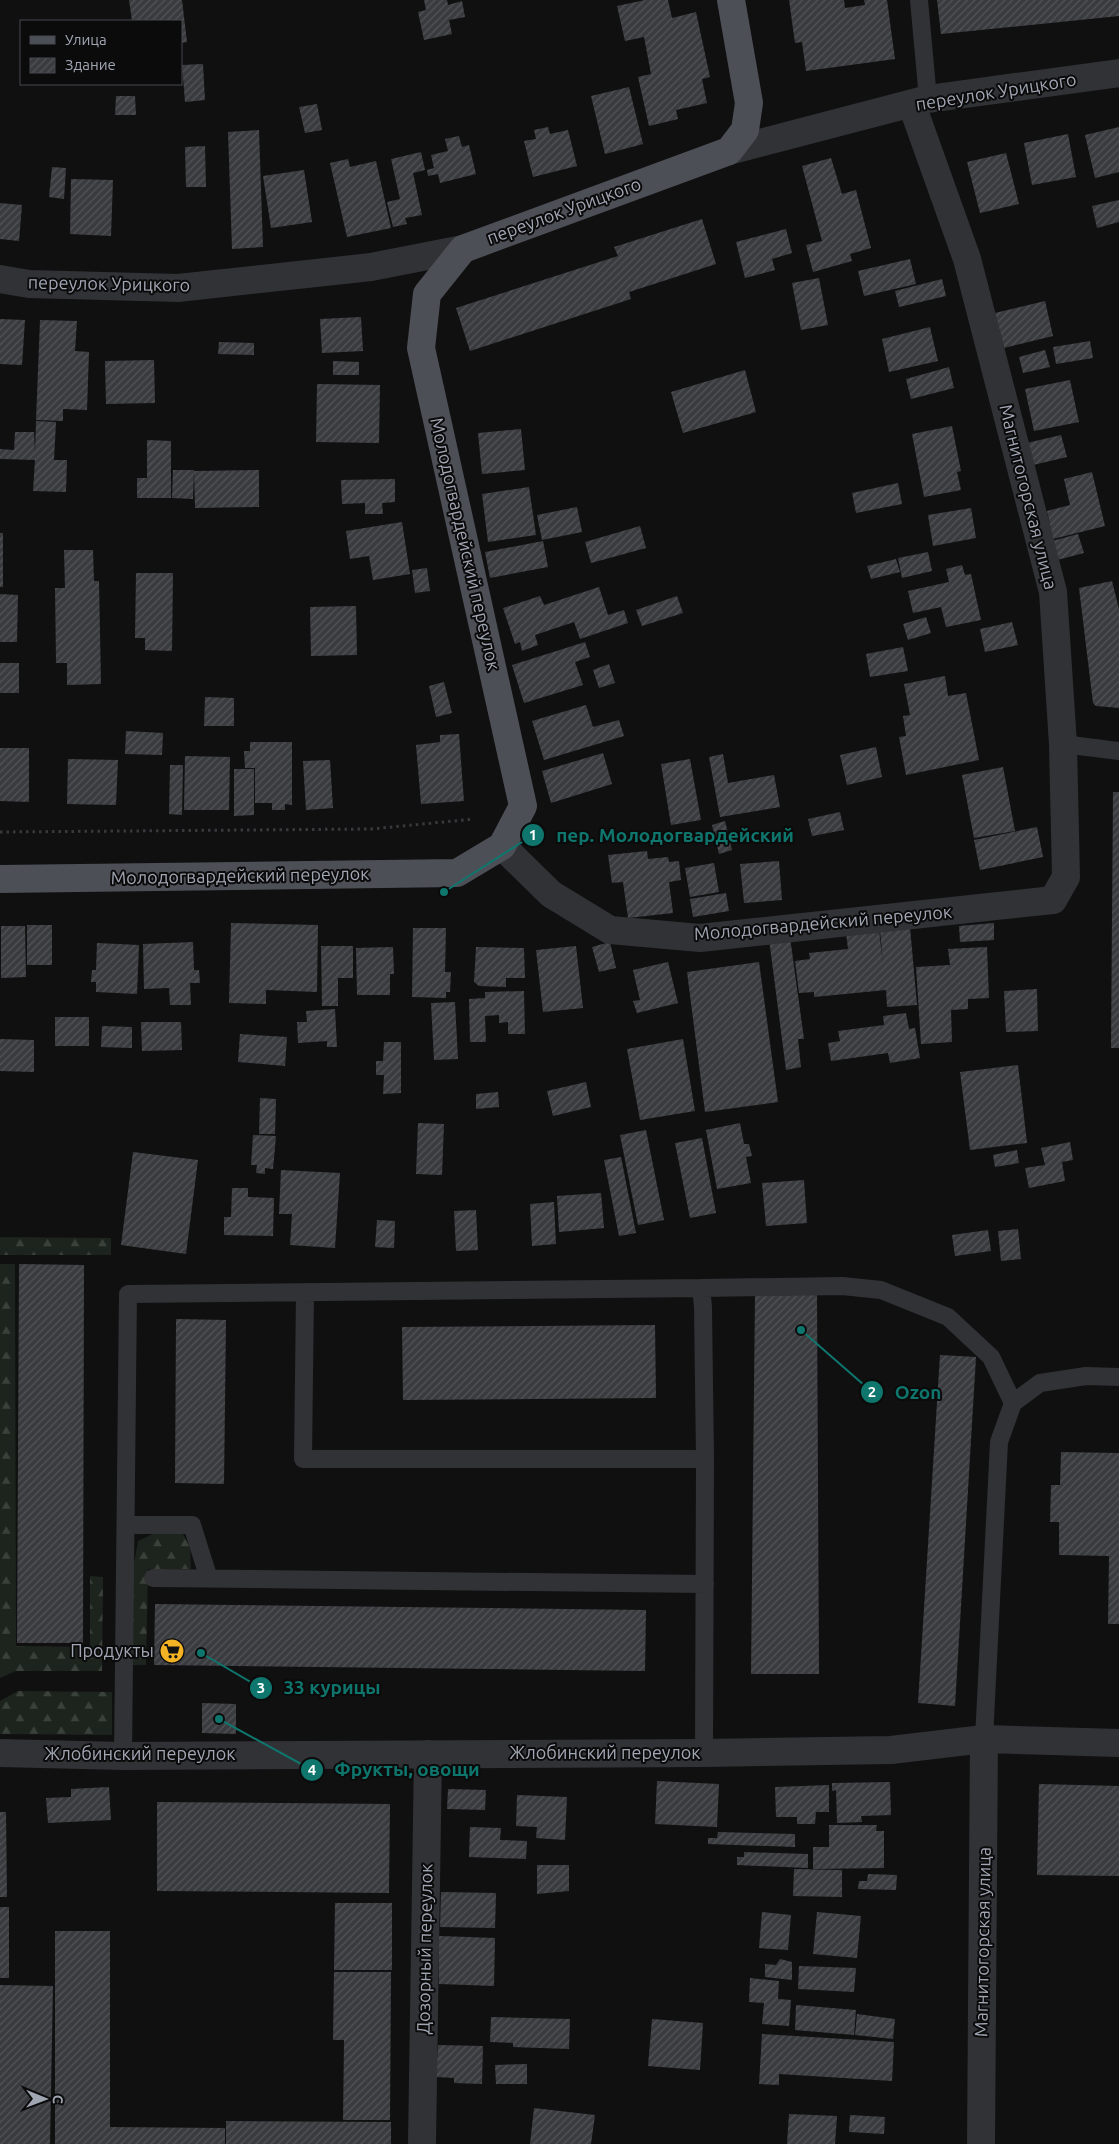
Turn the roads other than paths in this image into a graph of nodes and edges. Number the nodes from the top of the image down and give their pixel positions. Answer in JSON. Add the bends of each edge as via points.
{"nodes":[{"id":1,"x":732,"y":0,"type":"edge"},
{"id":2,"x":918,"y":0,"type":"edge"},
{"id":3,"x":1119,"y":73,"type":"edge"},
{"id":4,"x":920,"y":102,"type":"junction"},
{"id":5,"x":729,"y":151,"type":"junction"},
{"id":6,"x":463,"y":249,"type":"junction"},
{"id":7,"x":0,"y":279,"type":"edge"},
{"id":8,"x":1064,"y":744,"type":"junction"},
{"id":9,"x":1119,"y":751,"type":"edge"},
{"id":10,"x":502,"y":846,"type":"junction"},
{"id":11,"x":0,"y":879,"type":"edge"},
{"id":12,"x":1053,"y":900,"type":"joint"},
{"id":13,"x":701,"y":1288,"type":"junction"},
{"id":14,"x":305,"y":1292,"type":"junction"},
{"id":15,"x":1119,"y":1377,"type":"edge"},
{"id":16,"x":1014,"y":1403,"type":"junction"},
{"id":17,"x":705,"y":1459,"type":"junction"},
{"id":18,"x":127,"y":1524,"type":"junction"},
{"id":19,"x":152,"y":1578,"type":"dead end"},
{"id":20,"x":208,"y":1579,"type":"junction"},
{"id":21,"x":705,"y":1584,"type":"junction"},
{"id":22,"x":984,"y":1739,"type":"junction"},
{"id":23,"x":1119,"y":1743,"type":"edge"},
{"id":24,"x":0,"y":1752,"type":"edge"},
{"id":25,"x":704,"y":1753,"type":"junction"},
{"id":26,"x":428,"y":1754,"type":"junction"},
{"id":27,"x":123,"y":1756,"type":"junction"},
{"id":28,"x":422,"y":2144,"type":"edge"},
{"id":29,"x":981,"y":2144,"type":"edge"}],
"edges":[{"from":1,"to":5,"type":"main road","via":[[749,103],[745,130]]},
{"from":2,"to":4,"type":"lane"},
{"from":3,"to":4,"type":"street","name":"переулок Урицкого"},
{"from":4,"to":5,"type":"street","name":"переулок Урицкого"},
{"from":4,"to":8,"type":"street","name":"Магнитогорская улица","via":[[967,259],[1053,592]]},
{"from":5,"to":6,"type":"main road","name":"переулок Урицкого"},
{"from":6,"to":7,"type":"street","name":"переулок Урицкого","via":[[371,267],[178,288],[28,284]]},
{"from":6,"to":10,"type":"main road","name":"Молодогвардейский переулок","via":[[427,294],[421,348],[522,806]]},
{"from":8,"to":9,"type":"lane"},
{"from":8,"to":12,"type":"street","name":"Магнитогорская улица","via":[[1066,877]]},
{"from":10,"to":11,"type":"main road","name":"Молодогвардейский переулок","via":[[457,873]]},
{"from":10,"to":12,"type":"street","name":"Молодогвардейский переулок","via":[[551,894],[610,930],[700,938]]},
{"from":13,"to":14,"type":"lane"},
{"from":13,"to":16,"type":"lane","via":[[842,1286],[881,1290],[948,1318],[991,1357]]},
{"from":13,"to":17,"type":"lane"},
{"from":14,"to":17,"type":"lane","via":[[303,1459]]},
{"from":14,"to":18,"type":"lane","via":[[128,1294]]},
{"from":15,"to":16,"type":"lane","via":[[1086,1376],[1040,1383]]},
{"from":16,"to":22,"type":"lane","via":[[999,1442]]},
{"from":17,"to":21,"type":"lane"},
{"from":18,"to":20,"type":"lane","via":[[192,1525]]},
{"from":18,"to":27,"type":"lane"},
{"from":19,"to":20,"type":"lane"},
{"from":20,"to":21,"type":"lane"},
{"from":21,"to":25,"type":"lane"},
{"from":22,"to":23,"type":"street","name":"Жлобинский переулок"},
{"from":22,"to":25,"type":"street","name":"Жлобинский переулок","via":[[891,1750]]},
{"from":22,"to":29,"type":"street","name":"Магнитогорская улица"},
{"from":24,"to":27,"type":"street","name":"Жлобинский переулок"},
{"from":25,"to":26,"type":"street","name":"Жлобинский переулок"},
{"from":26,"to":27,"type":"street","name":"Жлобинский переулок"},
{"from":26,"to":28,"type":"street","name":"Дозорный переулок"}]}
